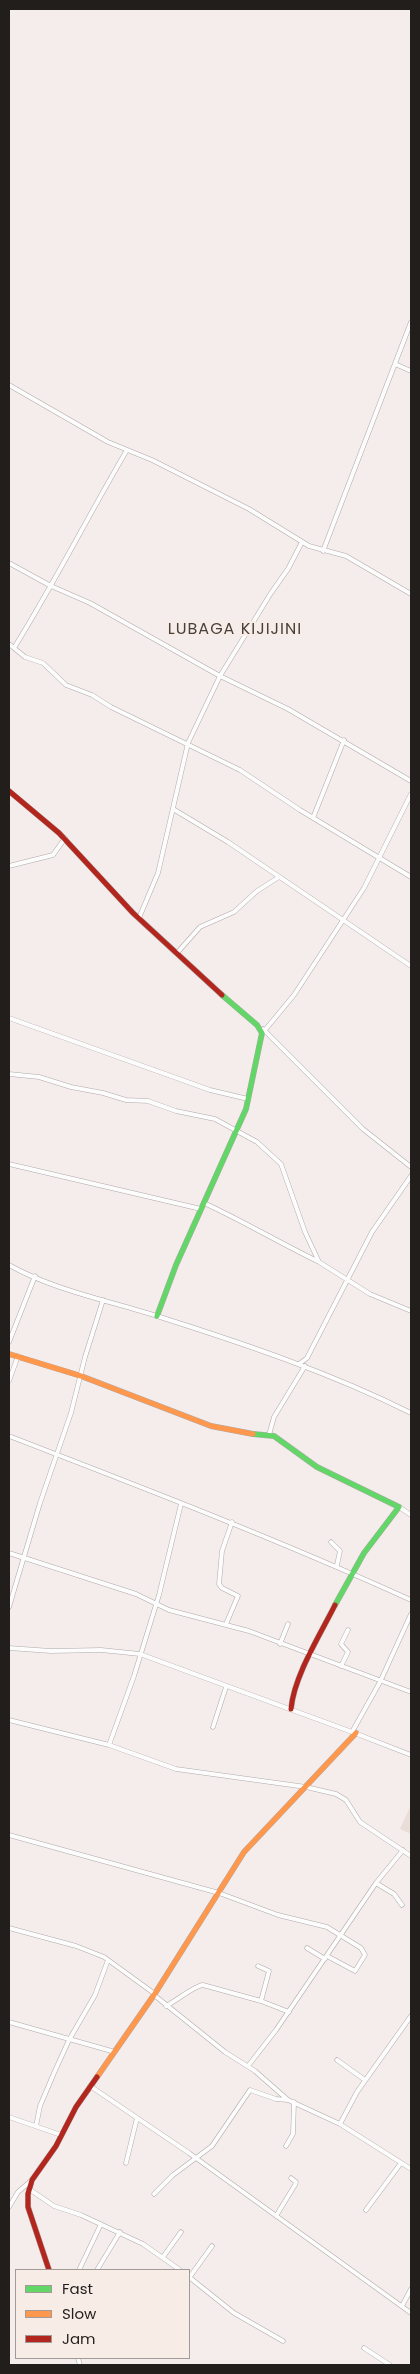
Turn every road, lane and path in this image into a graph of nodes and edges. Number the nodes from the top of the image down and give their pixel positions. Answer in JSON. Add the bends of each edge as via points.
{"nodes":[{"id":1,"x":411,"y":322,"type":"edge"},
{"id":2,"x":395,"y":364,"type":"junction"},
{"id":3,"x":411,"y":371,"type":"edge"},
{"id":4,"x":9,"y":385,"type":"edge"},
{"id":5,"x":127,"y":450,"type":"junction"},
{"id":6,"x":302,"y":542,"type":"junction"},
{"id":7,"x":323,"y":551,"type":"junction"},
{"id":8,"x":9,"y":563,"type":"edge"},
{"id":9,"x":52,"y":586,"type":"junction"},
{"id":10,"x":411,"y":594,"type":"edge"},
{"id":11,"x":9,"y":644,"type":"edge"},
{"id":12,"x":14,"y":648,"type":"junction"},
{"id":13,"x":220,"y":676,"type":"junction"},
{"id":14,"x":344,"y":740,"type":"junction"},
{"id":15,"x":188,"y":744,"type":"junction"},
{"id":16,"x":411,"y":781,"type":"edge"},
{"id":17,"x":9,"y":791,"type":"edge"},
{"id":18,"x":411,"y":794,"type":"edge"},
{"id":19,"x":173,"y":809,"type":"junction"},
{"id":20,"x":313,"y":818,"type":"junction"},
{"id":21,"x":65,"y":838,"type":"junction"},
{"id":22,"x":380,"y":858,"type":"junction"},
{"id":23,"x":9,"y":866,"type":"edge"},
{"id":24,"x":411,"y":877,"type":"edge"},
{"id":25,"x":279,"y":878,"type":"junction"},
{"id":26,"x":139,"y":918,"type":"junction"},
{"id":27,"x":342,"y":920,"type":"junction"},
{"id":28,"x":177,"y":954,"type":"junction"},
{"id":29,"x":411,"y":966,"type":"edge"},
{"id":30,"x":9,"y":1018,"type":"edge"},
{"id":31,"x":257,"y":1025,"type":"junction"},
{"id":32,"x":265,"y":1030,"type":"junction"},
{"id":33,"x":9,"y":1074,"type":"edge"},
{"id":34,"x":248,"y":1099,"type":"junction"},
{"id":35,"x":237,"y":1131,"type":"junction"},
{"id":36,"x":9,"y":1164,"type":"edge"},
{"id":37,"x":411,"y":1167,"type":"edge"},
{"id":38,"x":411,"y":1176,"type":"edge"},
{"id":39,"x":204,"y":1203,"type":"junction"},
{"id":40,"x":201,"y":1209,"type":"junction"},
{"id":41,"x":319,"y":1262,"type":"junction"},
{"id":42,"x":9,"y":1265,"type":"edge"},
{"id":43,"x":35,"y":1276,"type":"junction"},
{"id":44,"x":349,"y":1280,"type":"junction"},
{"id":45,"x":103,"y":1300,"type":"junction"},
{"id":46,"x":411,"y":1311,"type":"edge"},
{"id":47,"x":157,"y":1316,"type":"junction"},
{"id":48,"x":9,"y":1342,"type":"edge"},
{"id":49,"x":9,"y":1354,"type":"edge"},
{"id":50,"x":18,"y":1356,"type":"junction"},
{"id":51,"x":307,"y":1358,"type":"junction"},
{"id":52,"x":299,"y":1364,"type":"junction"},
{"id":53,"x":305,"y":1366,"type":"junction"},
{"id":54,"x":310,"y":1369,"type":"junction"},
{"id":55,"x":81,"y":1376,"type":"junction"},
{"id":56,"x":9,"y":1380,"type":"edge"},
{"id":57,"x":411,"y":1413,"type":"edge"},
{"id":58,"x":269,"y":1435,"type":"junction"},
{"id":59,"x":9,"y":1436,"type":"edge"},
{"id":60,"x":58,"y":1455,"type":"junction"},
{"id":61,"x":181,"y":1504,"type":"junction"},
{"id":62,"x":399,"y":1507,"type":"junction"},
{"id":63,"x":411,"y":1515,"type":"edge"},
{"id":64,"x":232,"y":1522,"type":"junction"},
{"id":65,"x":331,"y":1542,"type":"dead end"},
{"id":66,"x":9,"y":1553,"type":"edge"},
{"id":67,"x":23,"y":1557,"type":"junction"},
{"id":68,"x":336,"y":1565,"type":"junction"},
{"id":69,"x":353,"y":1574,"type":"junction"},
{"id":70,"x":411,"y":1600,"type":"edge"},
{"id":71,"x":156,"y":1604,"type":"junction"},
{"id":72,"x":9,"y":1607,"type":"edge"},
{"id":73,"x":411,"y":1614,"type":"edge"},
{"id":74,"x":226,"y":1624,"type":"junction"},
{"id":75,"x":288,"y":1624,"type":"dead end"},
{"id":76,"x":348,"y":1630,"type":"dead end"},
{"id":77,"x":280,"y":1644,"type":"junction"},
{"id":78,"x":9,"y":1648,"type":"edge"},
{"id":79,"x":140,"y":1654,"type":"junction"},
{"id":80,"x":310,"y":1655,"type":"junction"},
{"id":81,"x":341,"y":1666,"type":"junction"},
{"id":82,"x":380,"y":1682,"type":"junction"},
{"id":83,"x":226,"y":1687,"type":"junction"},
{"id":84,"x":411,"y":1692,"type":"edge"},
{"id":85,"x":291,"y":1709,"type":"junction"},
{"id":86,"x":9,"y":1720,"type":"edge"},
{"id":87,"x":213,"y":1727,"type":"dead end"},
{"id":88,"x":354,"y":1732,"type":"junction"},
{"id":89,"x":109,"y":1745,"type":"junction"},
{"id":90,"x":411,"y":1756,"type":"edge"},
{"id":91,"x":306,"y":1787,"type":"junction"},
{"id":92,"x":9,"y":1835,"type":"edge"},
{"id":93,"x":403,"y":1850,"type":"junction"},
{"id":94,"x":411,"y":1856,"type":"edge"},
{"id":95,"x":376,"y":1883,"type":"junction"},
{"id":96,"x":219,"y":1893,"type":"junction"},
{"id":97,"x":402,"y":1905,"type":"dead end"},
{"id":98,"x":9,"y":1928,"type":"edge"},
{"id":99,"x":341,"y":1934,"type":"junction"},
{"id":100,"x":307,"y":1948,"type":"dead end"},
{"id":101,"x":326,"y":1957,"type":"junction"},
{"id":102,"x":108,"y":1960,"type":"junction"},
{"id":103,"x":258,"y":1966,"type":"dead end"},
{"id":104,"x":154,"y":1994,"type":"junction"},
{"id":105,"x":261,"y":2001,"type":"junction"},
{"id":106,"x":166,"y":2006,"type":"junction"},
{"id":107,"x":289,"y":2012,"type":"junction"},
{"id":108,"x":411,"y":2016,"type":"edge"},
{"id":109,"x":9,"y":2022,"type":"edge"},
{"id":110,"x":69,"y":2040,"type":"junction"},
{"id":111,"x":115,"y":2052,"type":"junction"},
{"id":112,"x":337,"y":2060,"type":"dead end"},
{"id":113,"x":248,"y":2066,"type":"junction"},
{"id":114,"x":365,"y":2080,"type":"junction"},
{"id":115,"x":90,"y":2086,"type":"junction"},
{"id":116,"x":288,"y":2100,"type":"junction"},
{"id":117,"x":294,"y":2102,"type":"junction"},
{"id":118,"x":9,"y":2117,"type":"edge"},
{"id":119,"x":137,"y":2118,"type":"junction"},
{"id":120,"x":340,"y":2124,"type":"junction"},
{"id":121,"x":36,"y":2126,"type":"junction"},
{"id":122,"x":61,"y":2136,"type":"junction"},
{"id":123,"x":286,"y":2146,"type":"dead end"},
{"id":124,"x":196,"y":2158,"type":"junction"},
{"id":125,"x":126,"y":2163,"type":"dead end"},
{"id":126,"x":401,"y":2163,"type":"junction"},
{"id":127,"x":411,"y":2169,"type":"edge"},
{"id":128,"x":291,"y":2178,"type":"dead end"},
{"id":129,"x":32,"y":2180,"type":"junction"},
{"id":130,"x":29,"y":2188,"type":"junction"},
{"id":131,"x":154,"y":2194,"type":"dead end"},
{"id":132,"x":9,"y":2207,"type":"edge"},
{"id":133,"x":366,"y":2210,"type":"dead end"},
{"id":134,"x":276,"y":2216,"type":"junction"},
{"id":135,"x":101,"y":2224,"type":"junction"},
{"id":136,"x":120,"y":2232,"type":"junction"},
{"id":137,"x":181,"y":2232,"type":"dead end"},
{"id":138,"x":212,"y":2246,"type":"dead end"},
{"id":139,"x":163,"y":2257,"type":"junction"},
{"id":140,"x":80,"y":2268,"type":"dead end"},
{"id":141,"x":49,"y":2269,"type":"edge"},
{"id":142,"x":98,"y":2269,"type":"edge"},
{"id":143,"x":179,"y":2269,"type":"edge"},
{"id":144,"x":190,"y":2276,"type":"edge"},
{"id":145,"x":190,"y":2278,"type":"edge"},
{"id":146,"x":411,"y":2289,"type":"edge"},
{"id":147,"x":402,"y":2306,"type":"junction"},
{"id":148,"x":411,"y":2313,"type":"edge"},
{"id":149,"x":283,"y":2341,"type":"dead end"},
{"id":150,"x":364,"y":2348,"type":"dead end"},
{"id":151,"x":390,"y":2365,"type":"edge"}],
"edges":[{"from":1,"to":2,"type":"street"},
{"from":2,"to":3,"type":"street"},
{"from":2,"to":7,"type":"street"},
{"from":4,"to":5,"type":"street"},
{"from":5,"to":6,"type":"street","via":[[250,509]]},
{"from":5,"to":9,"type":"street"},
{"from":6,"to":7,"type":"street"},
{"from":6,"to":13,"type":"street"},
{"from":7,"to":10,"type":"street","via":[[346,556]]},
{"from":8,"to":9,"type":"street"},
{"from":9,"to":12,"type":"street"},
{"from":9,"to":13,"type":"street","via":[[90,603]]},
{"from":11,"to":12,"type":"street"},
{"from":12,"to":15,"type":"street","via":[[25,657],[43,663],[66,685]]},
{"from":13,"to":14,"type":"street"},
{"from":13,"to":15,"type":"street"},
{"from":14,"to":16,"type":"street"},
{"from":14,"to":20,"type":"street"},
{"from":15,"to":19,"type":"street"},
{"from":15,"to":20,"type":"street","via":[[240,770]]},
{"from":17,"to":21,"type":"street"},
{"from":18,"to":22,"type":"street"},
{"from":19,"to":25,"type":"street"},
{"from":19,"to":26,"type":"street","via":[[158,873]]},
{"from":20,"to":22,"type":"street"},
{"from":21,"to":23,"type":"street","via":[[53,855]]},
{"from":21,"to":26,"type":"street"},
{"from":22,"to":24,"type":"street"},
{"from":22,"to":27,"type":"street"},
{"from":25,"to":27,"type":"street"},
{"from":25,"to":28,"type":"street","via":[[257,891],[234,912],[200,928]]},
{"from":26,"to":28,"type":"street"},
{"from":27,"to":29,"type":"street"},
{"from":27,"to":32,"type":"street","via":[[294,995]]},
{"from":28,"to":31,"type":"street"},
{"from":30,"to":34,"type":"street","via":[[210,1090]]},
{"from":31,"to":32,"type":"street"},
{"from":31,"to":34,"type":"street","via":[[262,1037]]},
{"from":32,"to":37,"type":"street","via":[[363,1129]]},
{"from":33,"to":35,"type":"street","via":[[39,1078],[126,1100],[148,1101],[215,1119]]},
{"from":34,"to":35,"type":"street"},
{"from":35,"to":39,"type":"street"},
{"from":35,"to":41,"type":"street","via":[[257,1142],[281,1164]]},
{"from":36,"to":40,"type":"street"},
{"from":38,"to":44,"type":"street","via":[[372,1232]]},
{"from":39,"to":40,"type":"street"},
{"from":39,"to":41,"type":"street"},
{"from":40,"to":47,"type":"street"},
{"from":41,"to":44,"type":"street"},
{"from":42,"to":43,"type":"street"},
{"from":43,"to":45,"type":"street"},
{"from":43,"to":48,"type":"street"},
{"from":44,"to":46,"type":"street","via":[[370,1294]]},
{"from":44,"to":51,"type":"street"},
{"from":45,"to":47,"type":"street"},
{"from":45,"to":55,"type":"street"},
{"from":47,"to":52,"type":"street"},
{"from":49,"to":50,"type":"street"},
{"from":50,"to":55,"type":"street"},
{"from":50,"to":56,"type":"street"},
{"from":51,"to":52,"type":"street"},
{"from":51,"to":54,"type":"street"},
{"from":52,"to":53,"type":"street"},
{"from":53,"to":54,"type":"street"},
{"from":53,"to":58,"type":"street","via":[[274,1417]]},
{"from":54,"to":57,"type":"street"},
{"from":55,"to":58,"type":"street","via":[[211,1426]]},
{"from":55,"to":60,"type":"street"},
{"from":58,"to":62,"type":"street","via":[[317,1467]]},
{"from":59,"to":60,"type":"street"},
{"from":60,"to":61,"type":"street"},
{"from":60,"to":67,"type":"street"},
{"from":61,"to":64,"type":"street"},
{"from":61,"to":71,"type":"street"},
{"from":62,"to":63,"type":"street"},
{"from":62,"to":69,"type":"street","via":[[371,1542]]},
{"from":64,"to":68,"type":"street","via":[[276,1543]]},
{"from":64,"to":74,"type":"street","via":[[222,1551],[219,1585],[238,1596]]},
{"from":65,"to":68,"type":"street","via":[[340,1552]]},
{"from":66,"to":67,"type":"street"},
{"from":67,"to":71,"type":"street","via":[[136,1594]]},
{"from":67,"to":72,"type":"street"},
{"from":68,"to":69,"type":"street"},
{"from":69,"to":70,"type":"street"},
{"from":69,"to":80,"type":"street"},
{"from":71,"to":74,"type":"street","via":[[188,1616]]},
{"from":71,"to":79,"type":"street"},
{"from":73,"to":82,"type":"street"},
{"from":74,"to":77,"type":"street"},
{"from":75,"to":77,"type":"street"},
{"from":76,"to":81,"type":"street","via":[[341,1644],[349,1651]]},
{"from":77,"to":80,"type":"street"},
{"from":78,"to":79,"type":"street"},
{"from":79,"to":83,"type":"street"},
{"from":79,"to":89,"type":"street"},
{"from":80,"to":81,"type":"street"},
{"from":80,"to":85,"type":"street","via":[[292,1698]]},
{"from":81,"to":82,"type":"street"},
{"from":82,"to":84,"type":"street"},
{"from":82,"to":88,"type":"street"},
{"from":83,"to":85,"type":"street"},
{"from":83,"to":87,"type":"street"},
{"from":85,"to":88,"type":"street"},
{"from":86,"to":89,"type":"street"},
{"from":88,"to":90,"type":"street"},
{"from":88,"to":91,"type":"street"},
{"from":89,"to":91,"type":"street","via":[[176,1769]]},
{"from":91,"to":93,"type":"street","via":[[341,1796],[360,1822]]},
{"from":91,"to":96,"type":"street","via":[[244,1852]]},
{"from":92,"to":96,"type":"street"},
{"from":93,"to":94,"type":"street"},
{"from":93,"to":95,"type":"street"},
{"from":95,"to":97,"type":"street","via":[[394,1894]]},
{"from":95,"to":99,"type":"street"},
{"from":96,"to":99,"type":"street"},
{"from":96,"to":104,"type":"street"},
{"from":98,"to":102,"type":"street","via":[[76,1946]]},
{"from":99,"to":101,"type":"street"},
{"from":99,"to":101,"type":"street","via":[[364,1952],[365,1958],[360,1966],[353,1971]]},
{"from":100,"to":101,"type":"street"},
{"from":101,"to":107,"type":"street"},
{"from":102,"to":104,"type":"street"},
{"from":102,"to":110,"type":"street","via":[[95,1995]]},
{"from":103,"to":105,"type":"street","via":[[269,1971]]},
{"from":104,"to":106,"type":"street"},
{"from":104,"to":111,"type":"street"},
{"from":105,"to":106,"type":"street","via":[[203,1984]]},
{"from":105,"to":107,"type":"street"},
{"from":106,"to":113,"type":"street"},
{"from":107,"to":113,"type":"street"},
{"from":108,"to":114,"type":"street"},
{"from":109,"to":110,"type":"street"},
{"from":110,"to":111,"type":"street"},
{"from":110,"to":121,"type":"street","via":[[40,2106]]},
{"from":111,"to":115,"type":"street"},
{"from":112,"to":114,"type":"street"},
{"from":113,"to":116,"type":"street"},
{"from":114,"to":120,"type":"street"},
{"from":115,"to":119,"type":"street"},
{"from":115,"to":122,"type":"street"},
{"from":116,"to":117,"type":"street"},
{"from":116,"to":124,"type":"street","via":[[250,2090],[212,2146]]},
{"from":117,"to":120,"type":"street"},
{"from":117,"to":123,"type":"street","via":[[293,2131]]},
{"from":118,"to":121,"type":"street"},
{"from":119,"to":124,"type":"street"},
{"from":119,"to":125,"type":"street"},
{"from":120,"to":126,"type":"street"},
{"from":121,"to":122,"type":"street"},
{"from":122,"to":129,"type":"street"},
{"from":124,"to":131,"type":"street"},
{"from":124,"to":134,"type":"street"},
{"from":126,"to":127,"type":"street"},
{"from":126,"to":133,"type":"street"},
{"from":128,"to":134,"type":"street","via":[[296,2184]]},
{"from":129,"to":130,"type":"street"},
{"from":129,"to":132,"type":"street","via":[[18,2192]]},
{"from":130,"to":135,"type":"street","via":[[54,2206]]},
{"from":130,"to":141,"type":"street","via":[[28,2208]]},
{"from":134,"to":147,"type":"street"},
{"from":135,"to":136,"type":"street"},
{"from":135,"to":140,"type":"street"},
{"from":136,"to":139,"type":"street"},
{"from":136,"to":142,"type":"street"},
{"from":137,"to":139,"type":"street"},
{"from":138,"to":144,"type":"street"},
{"from":139,"to":143,"type":"street"},
{"from":145,"to":149,"type":"street","via":[[234,2313]]},
{"from":146,"to":147,"type":"street"},
{"from":147,"to":148,"type":"street"},
{"from":150,"to":151,"type":"street"}]}
